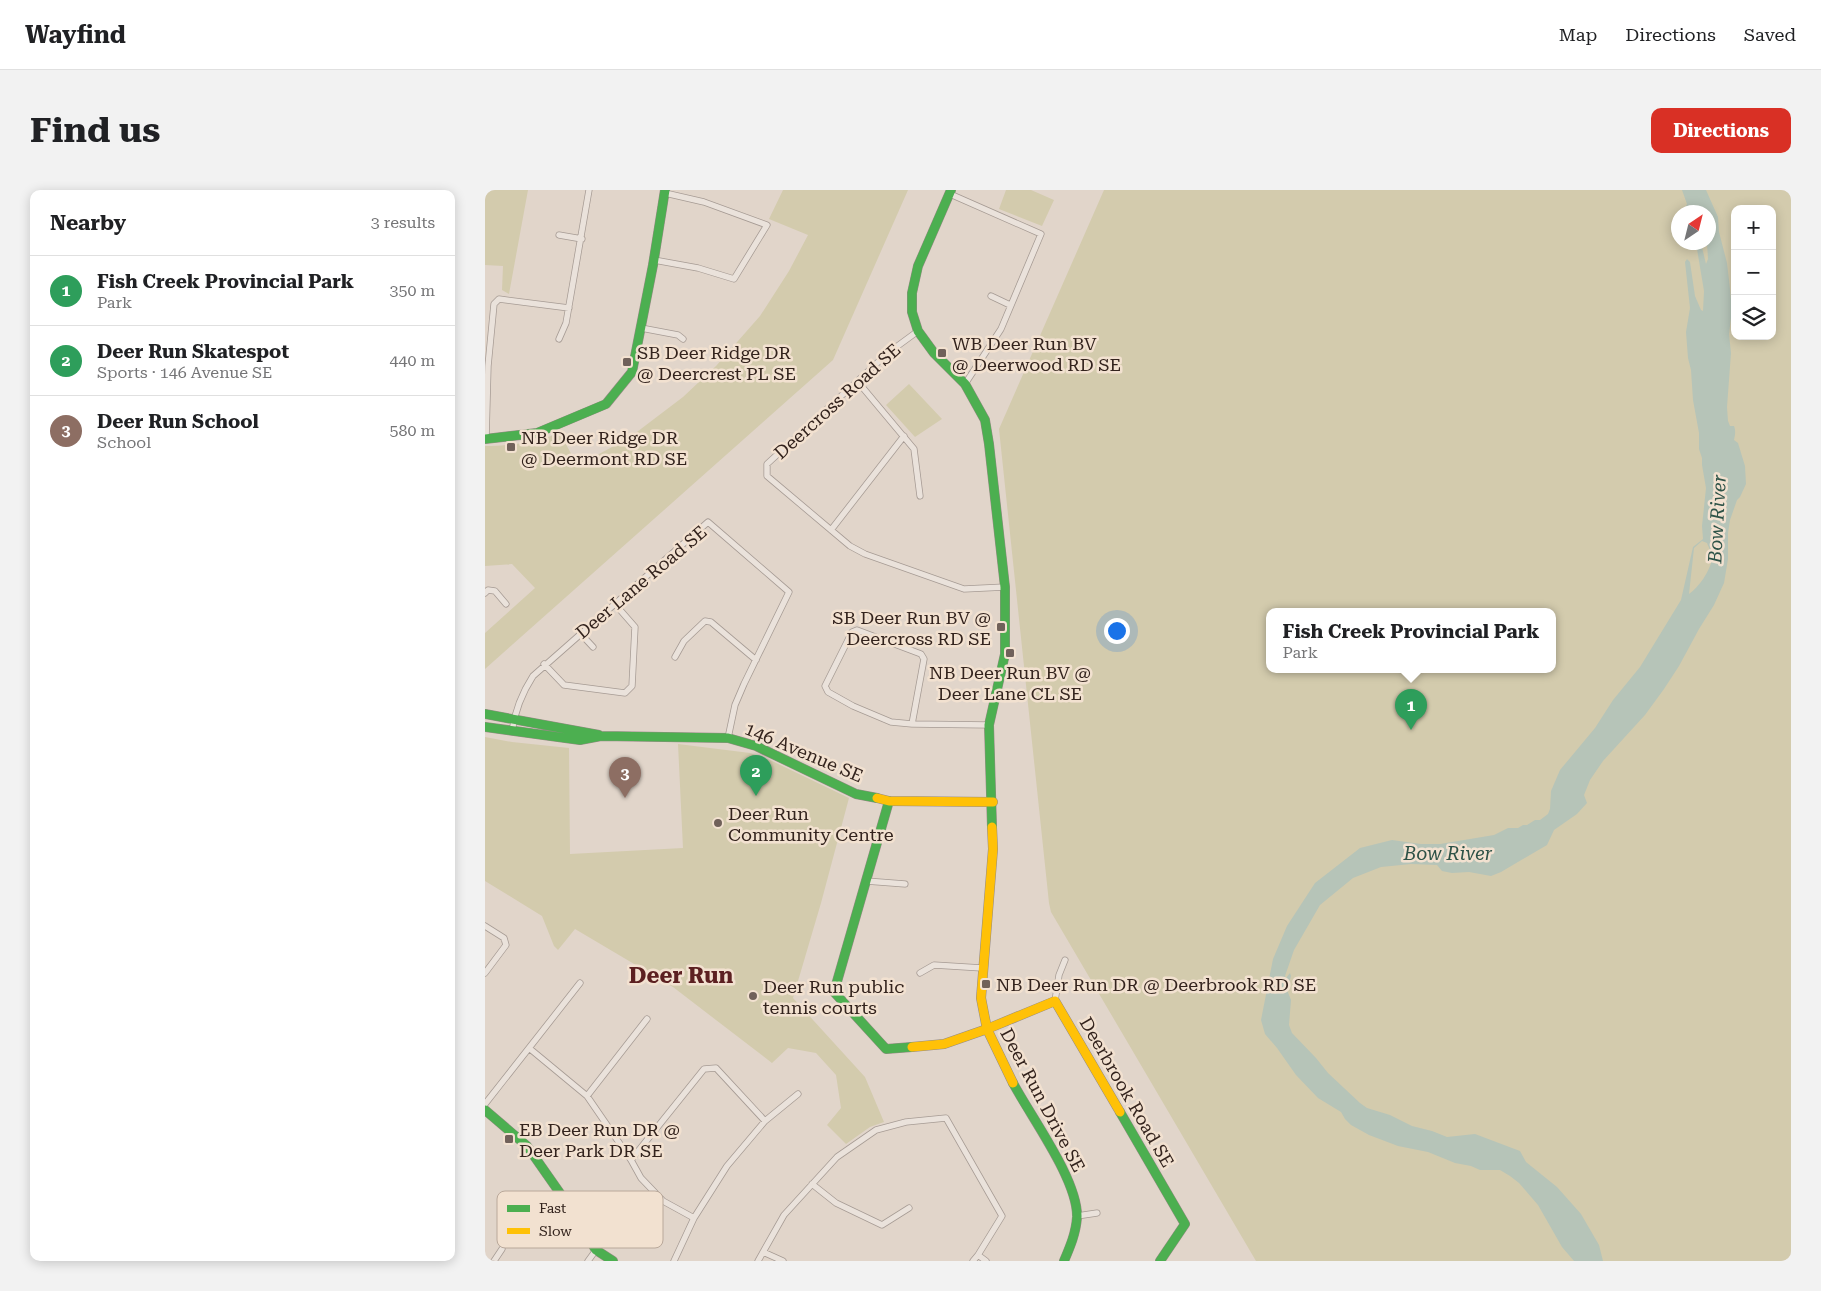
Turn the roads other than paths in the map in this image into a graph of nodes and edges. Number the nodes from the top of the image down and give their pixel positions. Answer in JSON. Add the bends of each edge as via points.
{"nodes":[{"id":1,"x":589,"y":190,"type":"edge"},
{"id":2,"x":665,"y":191,"type":"edge"},
{"id":3,"x":951,"y":192,"type":"edge"},
{"id":4,"x":559,"y":235,"type":"dead end"},
{"id":5,"x":582,"y":239,"type":"junction"},
{"id":6,"x":654,"y":260,"type":"junction"},
{"id":7,"x":991,"y":296,"type":"dead end"},
{"id":8,"x":1011,"y":305,"type":"junction"},
{"id":9,"x":569,"y":308,"type":"junction"},
{"id":10,"x":641,"y":328,"type":"junction"},
{"id":11,"x":918,"y":331,"type":"junction"},
{"id":12,"x":559,"y":339,"type":"dead end"},
{"id":13,"x":683,"y":339,"type":"dead end"},
{"id":14,"x":487,"y":366,"type":"edge"},
{"id":15,"x":858,"y":382,"type":"junction"},
{"id":16,"x":965,"y":384,"type":"junction"},
{"id":17,"x":904,"y":436,"type":"junction"},
{"id":18,"x":486,"y":439,"type":"edge"},
{"id":19,"x":920,"y":496,"type":"dead end"},
{"id":20,"x":831,"y":530,"type":"junction"},
{"id":21,"x":1005,"y":587,"type":"junction"},
{"id":22,"x":485,"y":593,"type":"edge"},
{"id":23,"x":614,"y":603,"type":"junction"},
{"id":24,"x":506,"y":604,"type":"dead end"},
{"id":25,"x":580,"y":633,"type":"junction"},
{"id":26,"x":593,"y":646,"type":"dead end"},
{"id":27,"x":675,"y":657,"type":"dead end"},
{"id":28,"x":756,"y":660,"type":"junction"},
{"id":29,"x":545,"y":664,"type":"junction"},
{"id":30,"x":485,"y":714,"type":"edge"},
{"id":31,"x":513,"y":719,"type":"junction"},
{"id":32,"x":912,"y":724,"type":"junction"},
{"id":33,"x":989,"y":725,"type":"junction"},
{"id":34,"x":485,"y":727,"type":"edge"},
{"id":35,"x":512,"y":730,"type":"junction"},
{"id":36,"x":601,"y":736,"type":"junction"},
{"id":37,"x":728,"y":738,"type":"junction"},
{"id":38,"x":889,"y":801,"type":"junction"},
{"id":39,"x":993,"y":802,"type":"junction"},
{"id":40,"x":866,"y":881,"type":"junction"},
{"id":41,"x":905,"y":884,"type":"dead end"},
{"id":42,"x":485,"y":926,"type":"edge"},
{"id":43,"x":1065,"y":960,"type":"dead end"},
{"id":44,"x":982,"y":968,"type":"junction"},
{"id":45,"x":485,"y":973,"type":"edge"},
{"id":46,"x":920,"y":973,"type":"dead end"},
{"id":47,"x":580,"y":983,"type":"dead end"},
{"id":48,"x":1055,"y":1001,"type":"junction"},
{"id":49,"x":647,"y":1019,"type":"dead end"},
{"id":50,"x":987,"y":1029,"type":"junction"},
{"id":51,"x":529,"y":1048,"type":"junction"},
{"id":52,"x":798,"y":1094,"type":"dead end"},
{"id":53,"x":587,"y":1096,"type":"junction"},
{"id":54,"x":485,"y":1104,"type":"edge"},
{"id":55,"x":485,"y":1110,"type":"edge"},
{"id":56,"x":765,"y":1121,"type":"junction"},
{"id":57,"x":631,"y":1160,"type":"junction"},
{"id":58,"x":812,"y":1184,"type":"junction"},
{"id":59,"x":558,"y":1191,"type":"edge"},
{"id":60,"x":653,"y":1191,"type":"edge"},
{"id":61,"x":663,"y":1201,"type":"edge"},
{"id":62,"x":909,"y":1208,"type":"dead end"},
{"id":63,"x":1097,"y":1213,"type":"dead end"},
{"id":64,"x":1077,"y":1216,"type":"junction"},
{"id":65,"x":694,"y":1218,"type":"junction"},
{"id":66,"x":502,"y":1249,"type":"dead end"},
{"id":67,"x":596,"y":1250,"type":"joint"},
{"id":68,"x":763,"y":1252,"type":"junction"},
{"id":69,"x":978,"y":1255,"type":"junction"},
{"id":70,"x":493,"y":1261,"type":"edge"},
{"id":71,"x":588,"y":1261,"type":"edge"},
{"id":72,"x":613,"y":1261,"type":"edge"},
{"id":73,"x":674,"y":1261,"type":"edge"},
{"id":74,"x":758,"y":1261,"type":"edge"},
{"id":75,"x":783,"y":1261,"type":"edge"},
{"id":76,"x":973,"y":1261,"type":"edge"},
{"id":77,"x":986,"y":1261,"type":"edge"},
{"id":78,"x":1064,"y":1261,"type":"edge"},
{"id":79,"x":1160,"y":1261,"type":"edge"}],
"edges":[{"from":1,"to":5,"type":"street"},
{"from":2,"to":6,"type":"street"},
{"from":2,"to":6,"type":"street","via":[[767,225],[734,279],[699,268]]},
{"from":3,"to":8,"type":"street","via":[[1041,234]]},
{"from":3,"to":11,"type":"street","via":[[918,266],[912,312]]},
{"from":4,"to":5,"type":"street"},
{"from":5,"to":9,"type":"street"},
{"from":6,"to":10,"type":"street"},
{"from":7,"to":8,"type":"street"},
{"from":8,"to":16,"type":"street","via":[[1001,329]]},
{"from":9,"to":12,"type":"street"},
{"from":9,"to":14,"type":"street","via":[[499,299],[494,304]]},
{"from":10,"to":13,"type":"street","via":[[678,335]]},
{"from":10,"to":18,"type":"street","via":[[632,372],[606,404],[537,433]]},
{"from":11,"to":15,"type":"street","name":"Deercross Road SE","via":[[888,353]]},
{"from":11,"to":16,"type":"street","name":"Deer Run Drive SE","via":[[934,353]]},
{"from":14,"to":18,"type":"street"},
{"from":15,"to":17,"type":"street"},
{"from":15,"to":20,"type":"street","name":"Deercross Road SE","via":[[767,464],[767,476]]},
{"from":16,"to":21,"type":"street","name":"Deer Run Drive SE","via":[[985,420]]},
{"from":17,"to":19,"type":"street","via":[[914,449]]},
{"from":17,"to":20,"type":"street"},
{"from":20,"to":21,"type":"street","name":"Deercross Road SE","via":[[865,554],[963,589]]},
{"from":21,"to":33,"type":"street","name":"Deer Run Drive SE","via":[[1005,654]]},
{"from":22,"to":24,"type":"street","via":[[495,591]]},
{"from":23,"to":25,"type":"street","name":"Deer Lane Road SE"},
{"from":23,"to":28,"type":"street","name":"Deer Lane Road SE","via":[[708,522],[789,592]]},
{"from":23,"to":29,"type":"street","via":[[635,627],[633,686],[625,693],[564,685]]},
{"from":25,"to":26,"type":"street"},
{"from":25,"to":29,"type":"street","name":"Deer Lane Road SE"},
{"from":27,"to":28,"type":"street","via":[[684,641],[705,621],[711,622]]},
{"from":28,"to":37,"type":"street","name":"Deer Lane Road SE","via":[[735,705]]},
{"from":29,"to":31,"type":"street","name":"Deer Lane Road SE","via":[[526,688]]},
{"from":30,"to":31,"type":"street","name":"146 Avenue SE"},
{"from":31,"to":35,"type":"street","name":"Deer Lane Road SE"},
{"from":31,"to":36,"type":"street","name":"146 Avenue SE"},
{"from":32,"to":32,"type":"street","via":[[891,722],[828,692],[825,686],[852,632],[857,630],[921,654],[924,659]]},
{"from":32,"to":33,"type":"street"},
{"from":33,"to":39,"type":"street","name":"Deer Run Drive SE"},
{"from":34,"to":35,"type":"street","name":"146 Avenue SE"},
{"from":35,"to":36,"type":"street","name":"146 Avenue SE","via":[[580,740]]},
{"from":36,"to":37,"type":"street","name":"146 Avenue SE"},
{"from":37,"to":38,"type":"street","name":"146 Avenue SE","via":[[756,746],[856,794]]},
{"from":38,"to":39,"type":"street","name":"146 Avenue SE"},
{"from":38,"to":40,"type":"street"},
{"from":39,"to":44,"type":"street","name":"Deer Run Drive SE","via":[[993,849]]},
{"from":40,"to":41,"type":"street"},
{"from":40,"to":50,"type":"street","via":[[834,992],[886,1049],[944,1044]]},
{"from":42,"to":45,"type":"street","via":[[504,938],[506,945]]},
{"from":43,"to":48,"type":"street"},
{"from":44,"to":46,"type":"street","via":[[934,965]]},
{"from":44,"to":50,"type":"street","name":"Deer Run Drive SE","via":[[981,998]]},
{"from":47,"to":51,"type":"street"},
{"from":48,"to":50,"type":"street"},
{"from":48,"to":79,"type":"street","name":"Deerbrook Road SE","via":[[1185,1224]]},
{"from":49,"to":53,"type":"street"},
{"from":50,"to":64,"type":"street","name":"Deer Run Drive SE","via":[[1014,1085],[1063,1169]]},
{"from":51,"to":53,"type":"street"},
{"from":51,"to":54,"type":"street"},
{"from":52,"to":56,"type":"street"},
{"from":53,"to":57,"type":"street"},
{"from":55,"to":59,"type":"street","via":[[527,1146]]},
{"from":56,"to":57,"type":"street","via":[[716,1068],[704,1069]]},
{"from":56,"to":65,"type":"street","via":[[727,1166]]},
{"from":57,"to":60,"type":"street"},
{"from":58,"to":62,"type":"street","via":[[836,1203],[882,1225]]},
{"from":58,"to":68,"type":"street","via":[[784,1215]]},
{"from":58,"to":69,"type":"street","via":[[837,1157],[876,1130],[905,1122],[946,1118],[1002,1216]]},
{"from":61,"to":65,"type":"street"},
{"from":63,"to":64,"type":"street"},
{"from":64,"to":78,"type":"street","name":"Deer Run Drive SE","via":[[1073,1241]]},
{"from":65,"to":73,"type":"street"},
{"from":66,"to":70,"type":"street"},
{"from":67,"to":71,"type":"street"},
{"from":67,"to":72,"type":"street"},
{"from":68,"to":74,"type":"street"},
{"from":68,"to":75,"type":"street"},
{"from":69,"to":76,"type":"street"},
{"from":69,"to":77,"type":"street"}]}
